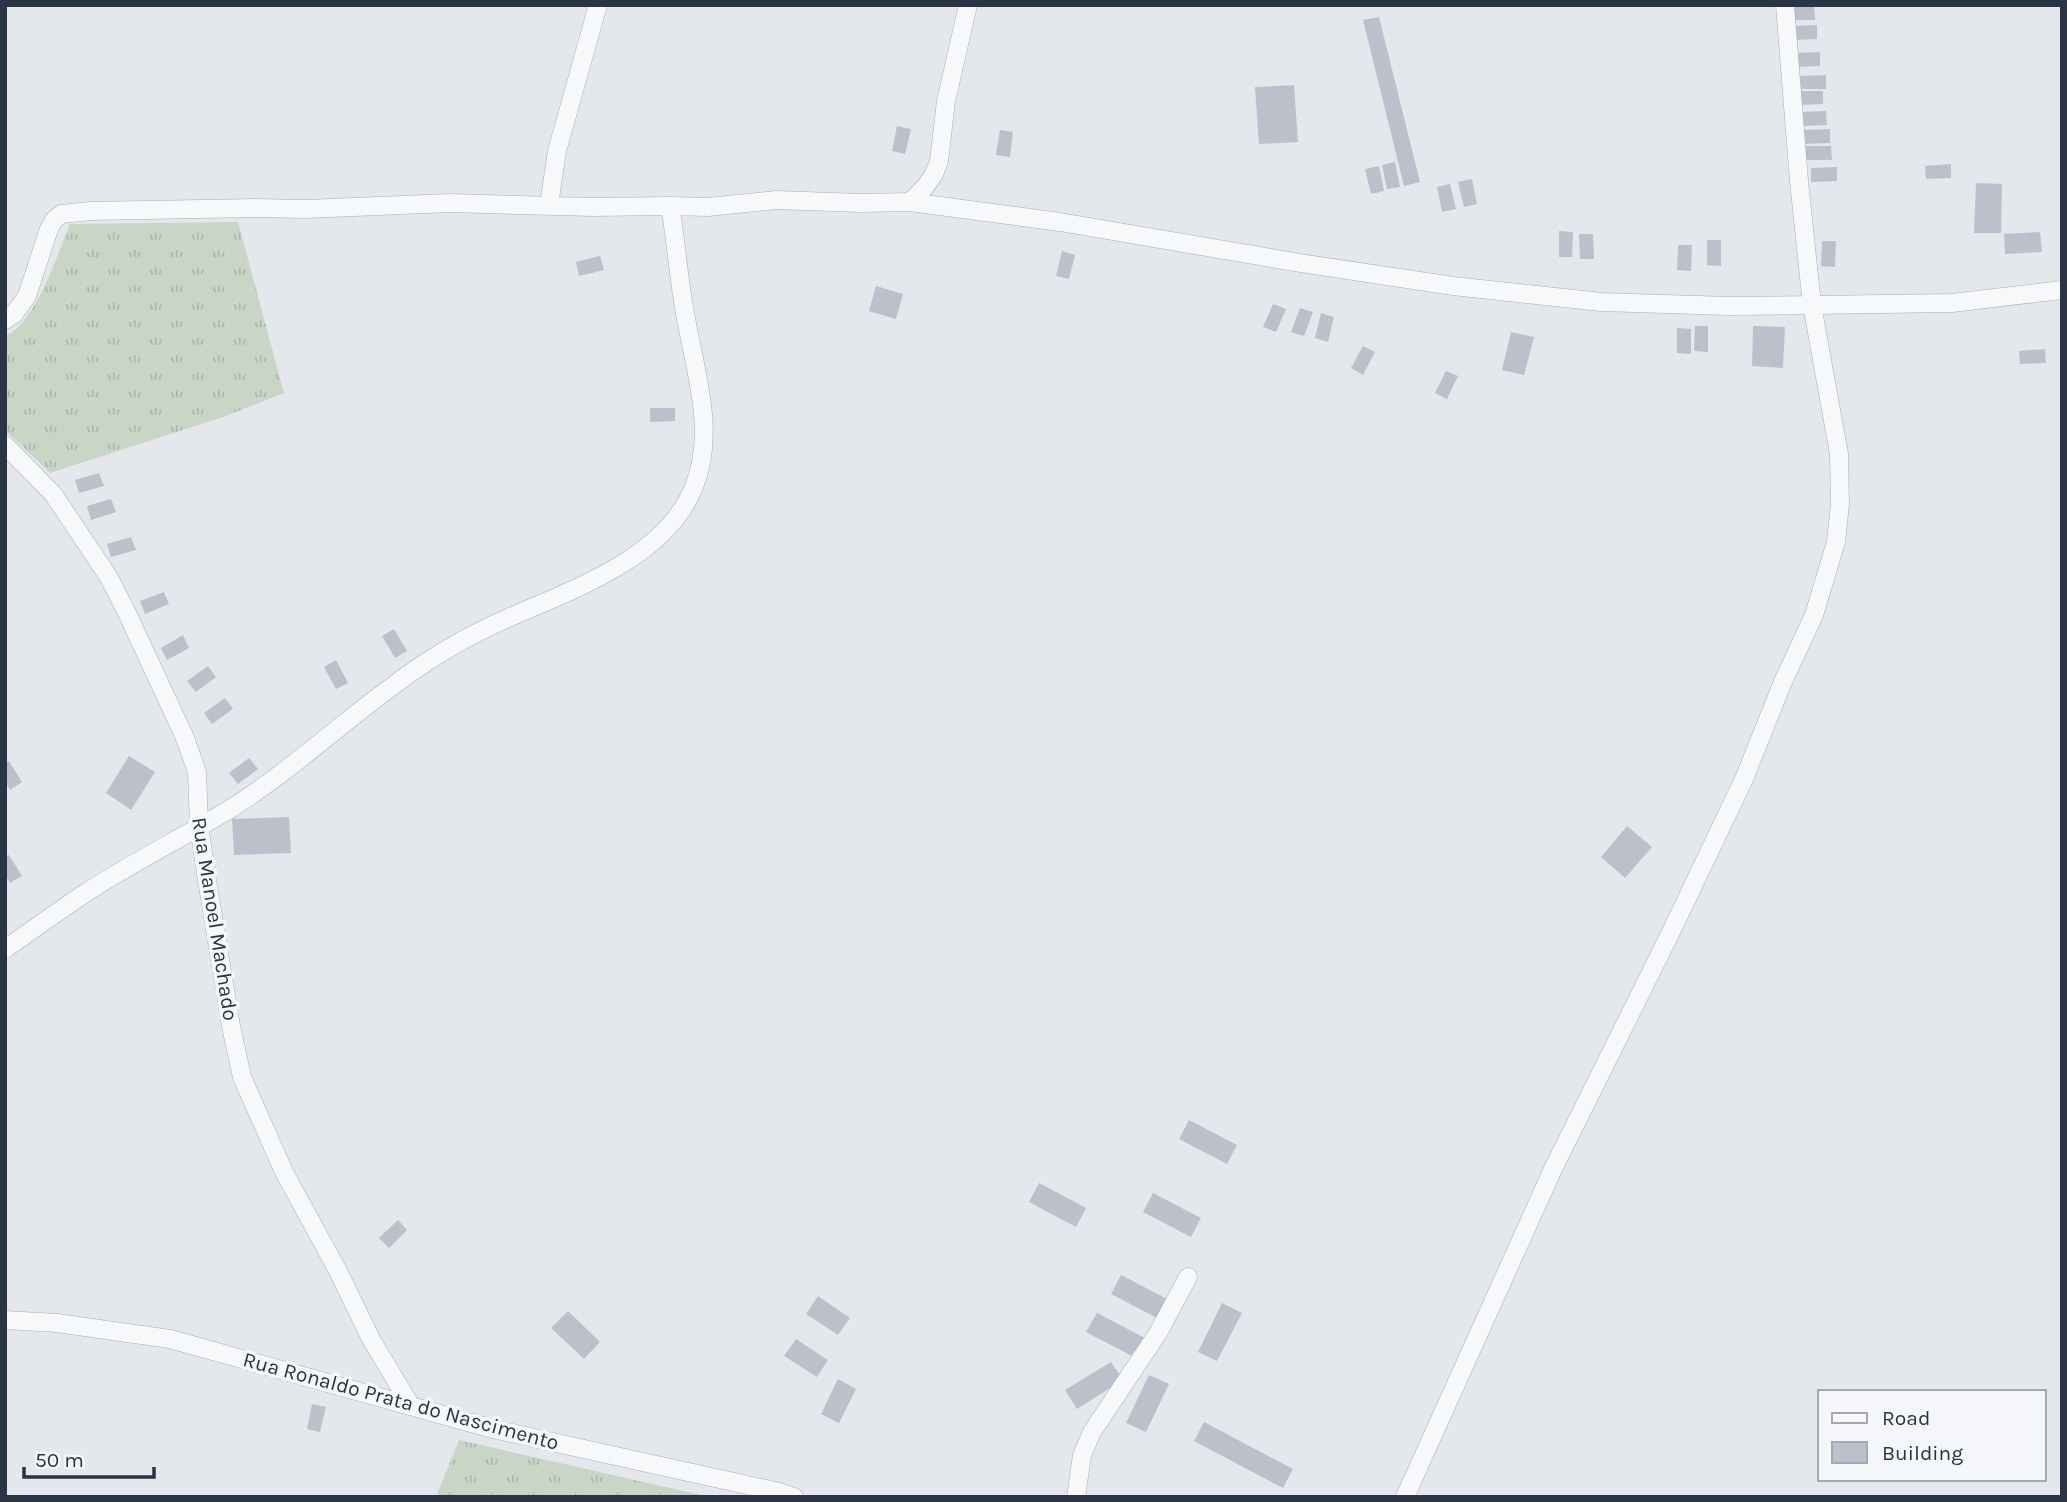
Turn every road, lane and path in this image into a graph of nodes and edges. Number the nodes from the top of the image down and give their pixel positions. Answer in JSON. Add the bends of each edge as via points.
{"nodes":[{"id":1,"x":598,"y":5,"type":"edge"},
{"id":2,"x":968,"y":5,"type":"edge"},
{"id":3,"x":1785,"y":5,"type":"edge"},
{"id":4,"x":910,"y":202,"type":"junction"},
{"id":5,"x":550,"y":205,"type":"junction"},
{"id":6,"x":670,"y":206,"type":"junction"},
{"id":7,"x":2062,"y":290,"type":"edge"},
{"id":8,"x":1812,"y":305,"type":"junction"},
{"id":9,"x":5,"y":320,"type":"edge"},
{"id":10,"x":5,"y":445,"type":"edge"},
{"id":11,"x":199,"y":825,"type":"junction"},
{"id":12,"x":5,"y":949,"type":"edge"},
{"id":13,"x":1188,"y":1277,"type":"dead end"},
{"id":14,"x":5,"y":1321,"type":"edge"},
{"id":15,"x":411,"y":1406,"type":"junction"},
{"id":16,"x":794,"y":1497,"type":"edge"},
{"id":17,"x":1076,"y":1497,"type":"edge"},
{"id":18,"x":1405,"y":1497,"type":"edge"}],
"edges":[{"from":1,"to":5,"type":"street","via":[[557,151]]},
{"from":2,"to":4,"type":"street","via":[[946,101],[939,161]]},
{"from":3,"to":8,"type":"street"},
{"from":4,"to":6,"type":"street","via":[[776,200]]},
{"from":4,"to":8,"type":"street","via":[[1453,286],[1601,302]]},
{"from":5,"to":6,"type":"street"},
{"from":5,"to":9,"type":"street","via":[[450,202],[61,214],[49,229],[27,296]]},
{"from":6,"to":11,"type":"street","via":[[703,416],[704,450],[692,493],[677,516],[614,570],[430,660],[230,809]]},
{"from":7,"to":8,"type":"street","via":[[1952,303]]},
{"from":8,"to":18,"type":"street","via":[[1839,454],[1840,503],[1836,542],[1814,615],[1744,779],[1553,1169]]},
{"from":10,"to":11,"type":"street","name":"Rua Manoel Machado","via":[[53,494],[127,613],[192,756]]},
{"from":11,"to":12,"type":"street","via":[[84,894]]},
{"from":11,"to":15,"type":"street","name":"Rua Manoel Machado","via":[[242,1077],[284,1172]]},
{"from":13,"to":17,"type":"street","via":[[1158,1333],[1091,1432],[1082,1455]]},
{"from":14,"to":15,"type":"street","name":"Rua Ronaldo Prata do Nascimento","via":[[57,1323],[170,1339]]},
{"from":15,"to":16,"type":"street","name":"Rua Ronaldo Prata do Nascimento"}]}
